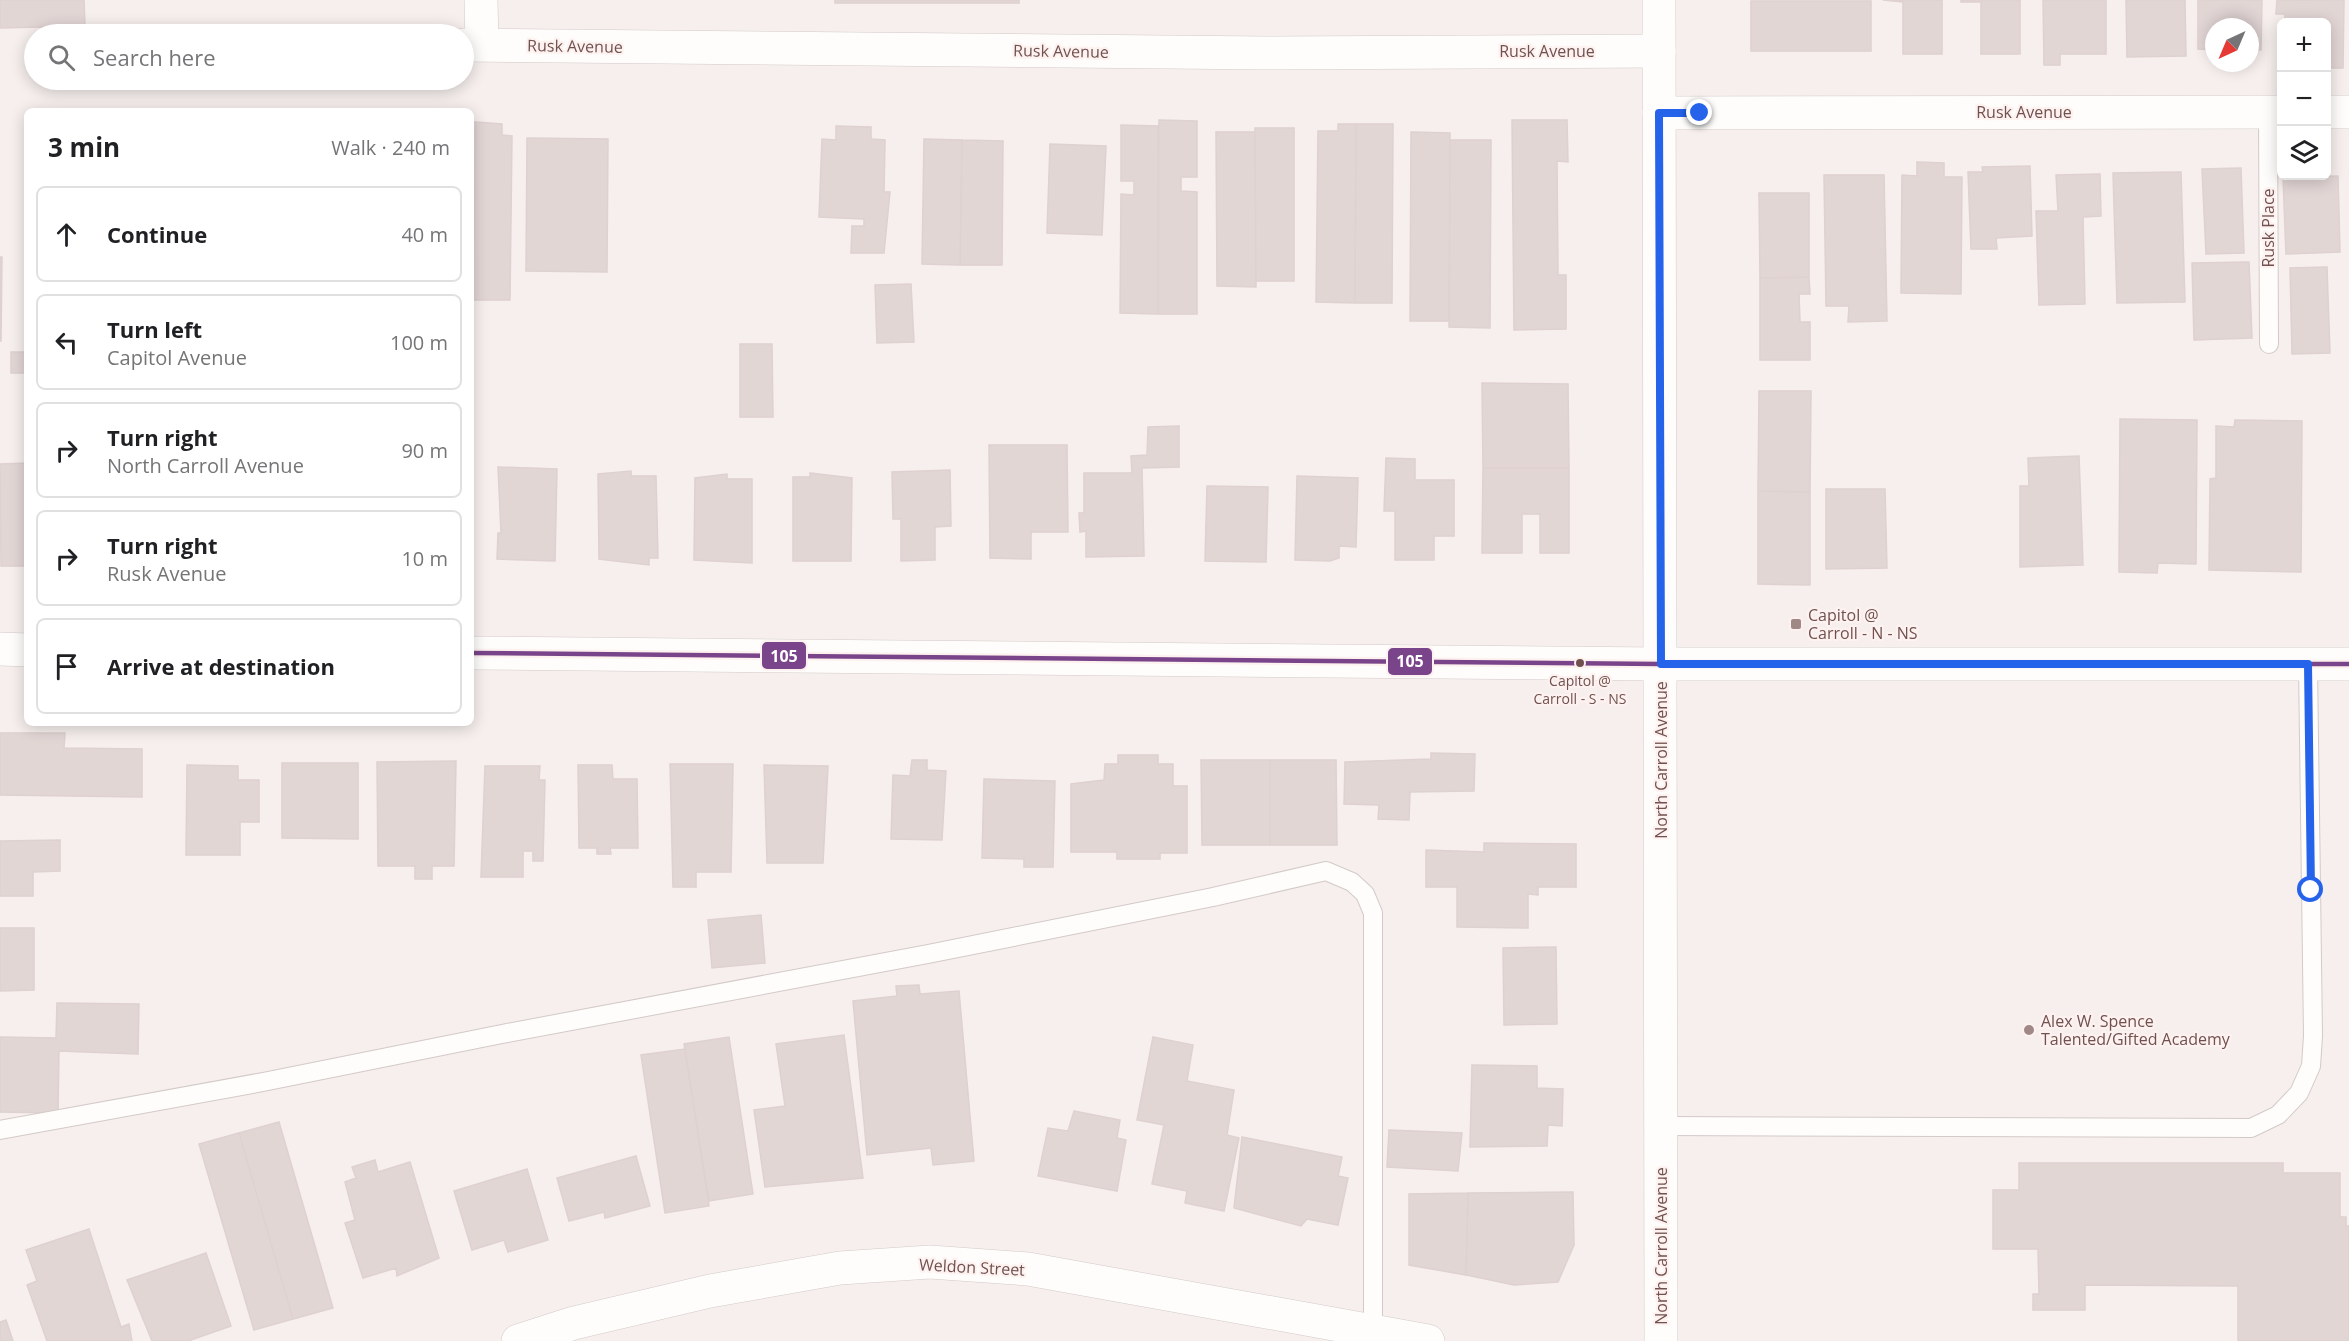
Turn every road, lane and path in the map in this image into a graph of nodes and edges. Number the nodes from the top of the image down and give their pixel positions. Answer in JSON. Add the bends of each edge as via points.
{"nodes":[{"id":1,"x":481,"y":0,"type":"edge"},
{"id":2,"x":1659,"y":0,"type":"edge"},
{"id":3,"x":474,"y":39,"type":"edge"},
{"id":4,"x":474,"y":45,"type":"edge"},
{"id":5,"x":1659,"y":51,"type":"junction"},
{"id":6,"x":2275,"y":112,"type":"edge"},
{"id":7,"x":2331,"y":112,"type":"edge"},
{"id":8,"x":2349,"y":112,"type":"edge"},
{"id":9,"x":1659,"y":113,"type":"junction"},
{"id":10,"x":2269,"y":344,"type":"dead end"},
{"id":11,"x":0,"y":649,"type":"edge"},
{"id":12,"x":24,"y":650,"type":"edge"},
{"id":13,"x":474,"y":653,"type":"edge"},
{"id":14,"x":1661,"y":664,"type":"junction"},
{"id":15,"x":2308,"y":664,"type":"junction"},
{"id":16,"x":2349,"y":664,"type":"edge"},
{"id":17,"x":1660,"y":1126,"type":"junction"},
{"id":18,"x":0,"y":1130,"type":"edge"},
{"id":19,"x":1373,"y":1332,"type":"junction"},
{"id":20,"x":518,"y":1341,"type":"edge"},
{"id":21,"x":1428,"y":1341,"type":"edge"},
{"id":22,"x":1660,"y":1341,"type":"edge"}],
"edges":[{"from":1,"to":3,"type":"street"},
{"from":2,"to":5,"type":"street","name":"North Carroll Avenue"},
{"from":4,"to":5,"type":"street","name":"Rusk Avenue","via":[[1266,53]]},
{"from":5,"to":9,"type":"street","name":"North Carroll Avenue"},
{"from":6,"to":9,"type":"street","name":"Rusk Avenue"},
{"from":6,"to":10,"type":"lane","name":"Rusk Place"},
{"from":7,"to":8,"type":"street"},
{"from":9,"to":14,"type":"street","name":"North Carroll Avenue"},
{"from":11,"to":12,"type":"street"},
{"from":13,"to":14,"type":"street"},
{"from":14,"to":15,"type":"street"},
{"from":14,"to":17,"type":"street","name":"North Carroll Avenue"},
{"from":15,"to":16,"type":"street"},
{"from":15,"to":17,"type":"lane","via":[[2312,1066],[2299,1093],[2278,1115],[2252,1128]]},
{"from":17,"to":22,"type":"street","name":"North Carroll Avenue"},
{"from":18,"to":19,"type":"lane","via":[[928,954],[1326,871],[1353,882],[1365,894],[1373,913]]},
{"from":19,"to":20,"type":"street","name":"Weldon Street","via":[[1028,1269],[930,1262],[840,1268],[710,1291],[574,1323]]},
{"from":19,"to":21,"type":"street","name":"Weldon Street"}]}
